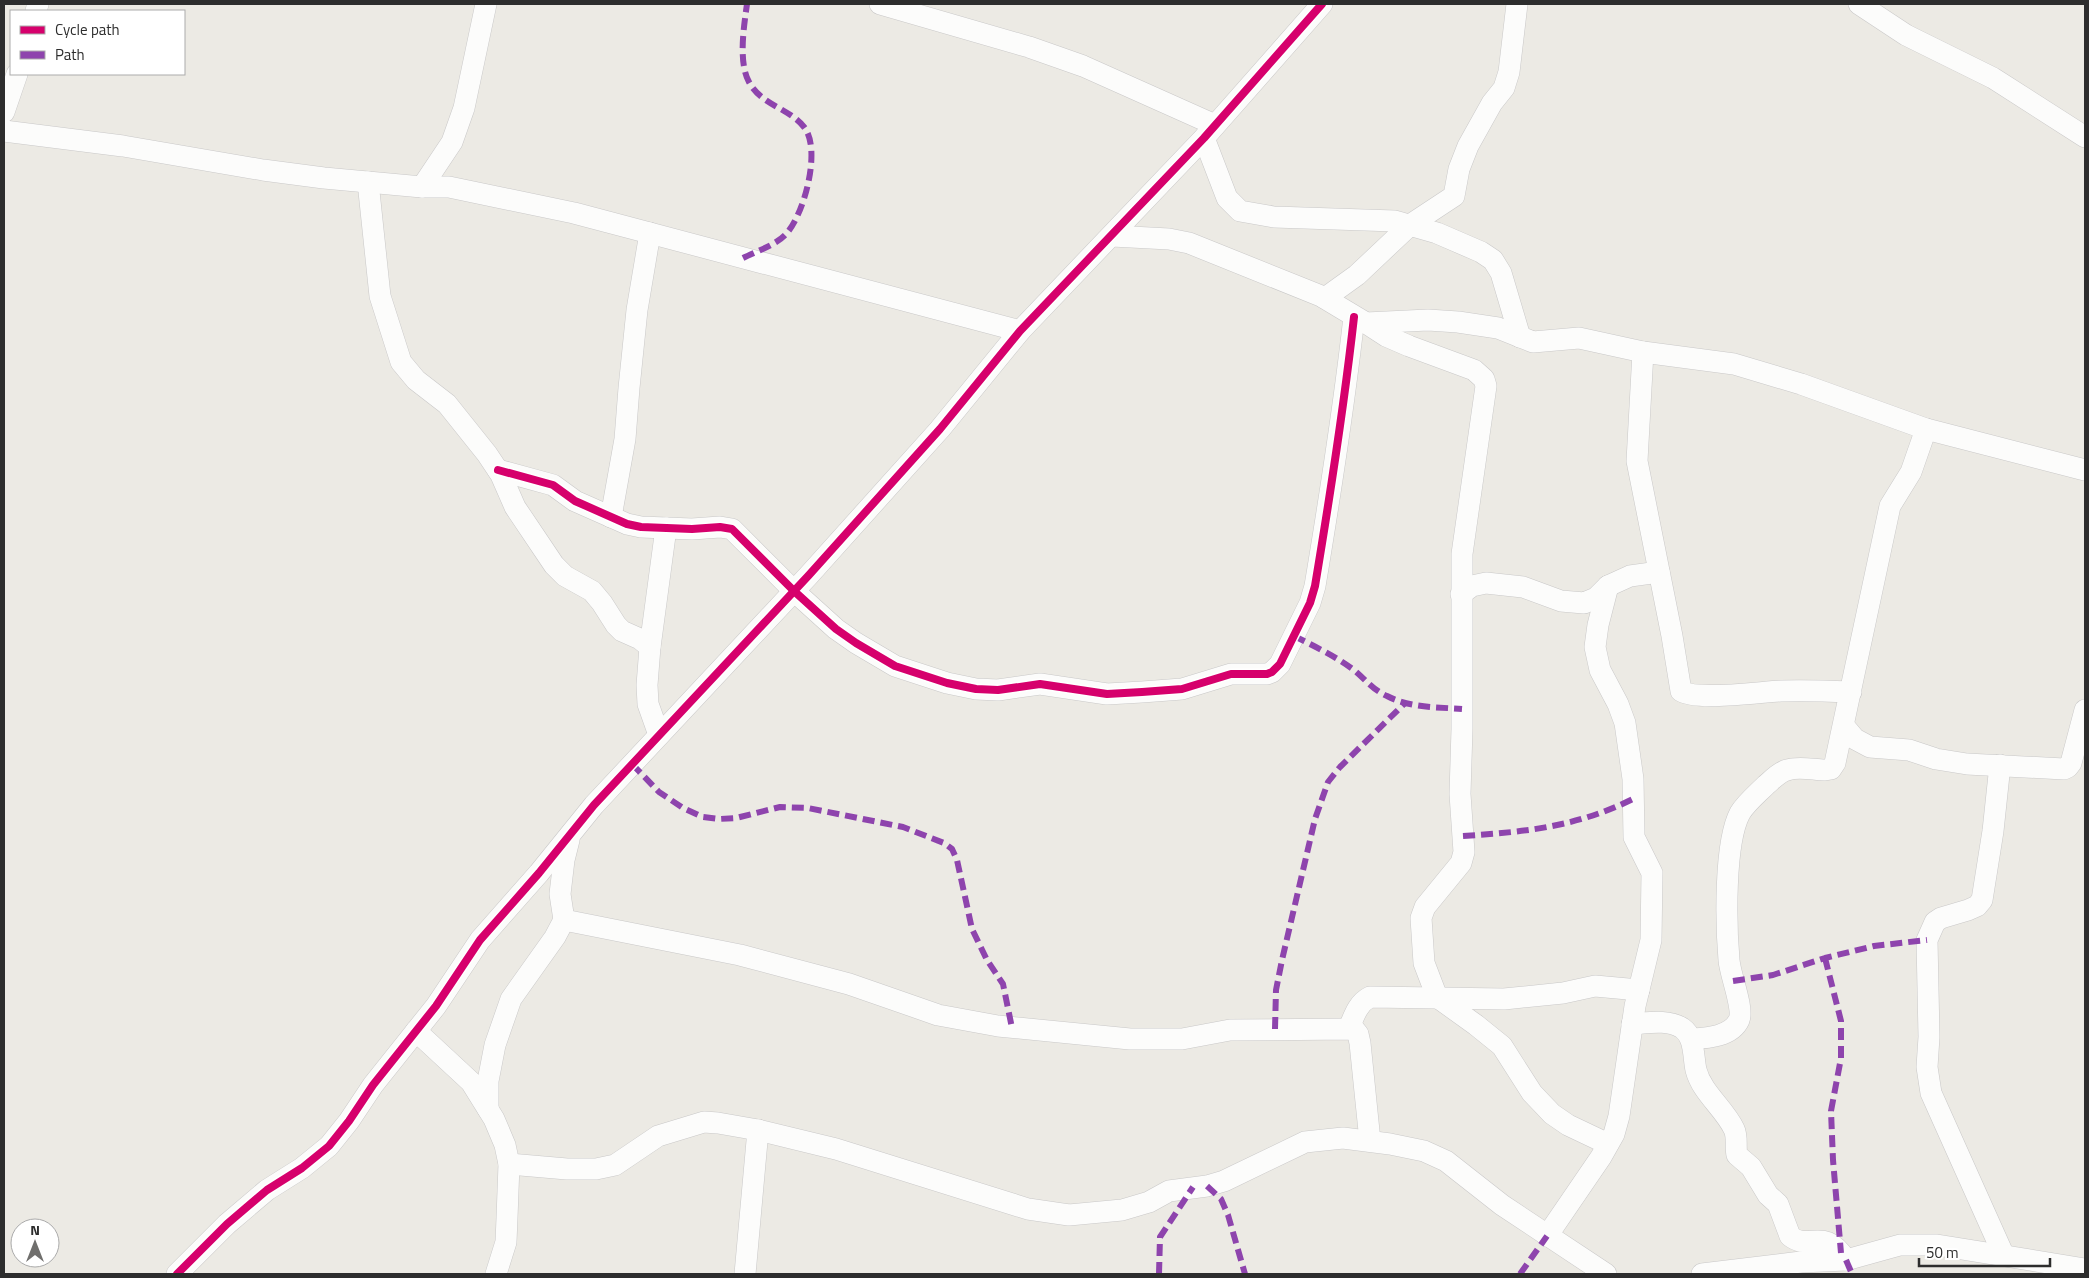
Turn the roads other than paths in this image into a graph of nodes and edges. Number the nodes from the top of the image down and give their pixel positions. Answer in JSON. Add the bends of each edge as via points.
{"nodes":[{"id":1,"x":486,"y":4,"type":"edge"},
{"id":2,"x":880,"y":4,"type":"edge"},
{"id":3,"x":1322,"y":4,"type":"edge"},
{"id":4,"x":1517,"y":4,"type":"edge"},
{"id":5,"x":1859,"y":4,"type":"edge"},
{"id":6,"x":17,"y":75,"type":"edge"},
{"id":7,"x":4,"y":112,"type":"edge"},
{"id":8,"x":4,"y":131,"type":"edge"},
{"id":9,"x":1210,"y":132,"type":"junction"},
{"id":10,"x":2085,"y":137,"type":"edge"},
{"id":11,"x":368,"y":182,"type":"junction"},
{"id":12,"x":422,"y":187,"type":"junction"},
{"id":13,"x":1410,"y":225,"type":"junction"},
{"id":14,"x":650,"y":233,"type":"junction"},
{"id":15,"x":1112,"y":236,"type":"junction"},
{"id":16,"x":1325,"y":298,"type":"junction"},
{"id":17,"x":1360,"y":320,"type":"junction"},
{"id":18,"x":1020,"y":331,"type":"junction"},
{"id":19,"x":1520,"y":337,"type":"junction"},
{"id":20,"x":1643,"y":352,"type":"junction"},
{"id":21,"x":1926,"y":429,"type":"junction"},
{"id":22,"x":498,"y":470,"type":"junction"},
{"id":23,"x":2085,"y":470,"type":"edge"},
{"id":24,"x":611,"y":517,"type":"junction"},
{"id":25,"x":666,"y":528,"type":"junction"},
{"id":26,"x":1659,"y":572,"type":"junction"},
{"id":27,"x":1608,"y":586,"type":"junction"},
{"id":28,"x":794,"y":591,"type":"junction"},
{"id":29,"x":1462,"y":594,"type":"junction"},
{"id":30,"x":650,"y":648,"type":"junction"},
{"id":31,"x":1851,"y":692,"type":"junction"},
{"id":32,"x":2085,"y":710,"type":"edge"},
{"id":33,"x":1844,"y":726,"type":"junction"},
{"id":34,"x":659,"y":735,"type":"junction"},
{"id":35,"x":2000,"y":765,"type":"junction"},
{"id":36,"x":571,"y":833,"type":"junction"},
{"id":37,"x":564,"y":920,"type":"junction"},
{"id":38,"x":1639,"y":990,"type":"junction"},
{"id":39,"x":1438,"y":997,"type":"junction"},
{"id":40,"x":1632,"y":1024,"type":"junction"},
{"id":41,"x":1348,"y":1028,"type":"junction"},
{"id":42,"x":416,"y":1031,"type":"junction"},
{"id":43,"x":1691,"y":1040,"type":"junction"},
{"id":44,"x":488,"y":1109,"type":"junction"},
{"id":45,"x":758,"y":1130,"type":"junction"},
{"id":46,"x":1370,"y":1141,"type":"junction"},
{"id":47,"x":1608,"y":1144,"type":"junction"},
{"id":48,"x":509,"y":1164,"type":"junction"},
{"id":49,"x":1547,"y":1236,"type":"junction"},
{"id":50,"x":2004,"y":1256,"type":"junction"},
{"id":51,"x":1846,"y":1260,"type":"junction"},
{"id":52,"x":2085,"y":1269,"type":"edge"},
{"id":53,"x":177,"y":1274,"type":"edge"},
{"id":54,"x":496,"y":1274,"type":"edge"},
{"id":55,"x":745,"y":1274,"type":"edge"},
{"id":56,"x":1606,"y":1274,"type":"edge"},
{"id":57,"x":1702,"y":1274,"type":"edge"}],
"edges":[{"from":1,"to":12,"type":"street","via":[[464,108],[452,142]]},
{"from":2,"to":9,"type":"street","via":[[1083,66]]},
{"from":3,"to":9,"type":"street"},
{"from":4,"to":13,"type":"street","via":[[1504,88],[1468,146],[1454,196]]},
{"from":5,"to":10,"type":"street","via":[[1906,35],[1993,78]]},
{"from":6,"to":7,"type":"street"},
{"from":8,"to":11,"type":"street","via":[[123,146],[271,171]]},
{"from":9,"to":13,"type":"street","via":[[1227,198],[1240,211],[1274,217],[1371,219]]},
{"from":9,"to":15,"type":"street"},
{"from":11,"to":12,"type":"street"},
{"from":11,"to":22,"type":"street","via":[[380,296],[402,362],[416,380],[446,404]]},
{"from":12,"to":14,"type":"street","via":[[449,187],[574,213]]},
{"from":13,"to":16,"type":"street","via":[[1357,275]]},
{"from":13,"to":19,"type":"street","via":[[1438,233],[1493,260],[1501,273]]},
{"from":14,"to":18,"type":"street"},
{"from":14,"to":24,"type":"street","via":[[638,310],[624,448]]},
{"from":15,"to":16,"type":"street","via":[[1189,243]]},
{"from":15,"to":18,"type":"street"},
{"from":16,"to":17,"type":"street"},
{"from":17,"to":19,"type":"street","via":[[1458,322],[1498,328]]},
{"from":17,"to":28,"type":"street","via":[[1315,586],[1280,664],[1272,672],[1231,674],[1182,689],[1142,692],[1107,694],[1040,684],[976,690],[882,660],[836,629]]},
{"from":17,"to":29,"type":"street","via":[[1386,336],[1474,370],[1484,379],[1485,403],[1476,443],[1462,554]]},
{"from":18,"to":28,"type":"street","via":[[940,429]]},
{"from":19,"to":20,"type":"street","via":[[1533,342],[1579,338]]},
{"from":20,"to":21,"type":"street","via":[[1734,364],[1801,384]]},
{"from":20,"to":26,"type":"street","via":[[1637,461]]},
{"from":21,"to":23,"type":"street"},
{"from":21,"to":31,"type":"street","via":[[1912,472],[1890,506]]},
{"from":22,"to":24,"type":"street","via":[[553,485],[575,501]]},
{"from":22,"to":30,"type":"street","via":[[515,506],[554,565],[565,576],[592,591],[622,631],[640,639]]},
{"from":24,"to":25,"type":"street","via":[[627,524]]},
{"from":25,"to":28,"type":"street","via":[[720,526],[732,529]]},
{"from":25,"to":30,"type":"street"},
{"from":26,"to":27,"type":"street","via":[[1630,576]]},
{"from":26,"to":31,"type":"street","via":[[1679,688],[1684,693]]},
{"from":27,"to":29,"type":"street","via":[[1596,598],[1584,603],[1561,601],[1523,586],[1486,583],[1472,586]]},
{"from":27,"to":38,"type":"street","via":[[1596,648],[1600,670],[1625,723],[1633,779],[1634,836],[1652,873],[1651,940]]},
{"from":28,"to":34,"type":"street"},
{"from":29,"to":39,"type":"street","via":[[1460,794],[1464,852],[1462,863],[1425,907],[1421,918],[1424,963]]},
{"from":30,"to":34,"type":"street","via":[[648,704]]},
{"from":31,"to":33,"type":"street"},
{"from":32,"to":35,"type":"street","via":[[2068,768]]},
{"from":33,"to":35,"type":"street","via":[[1855,739],[1870,747],[1909,750],[1967,764]]},
{"from":33,"to":43,"type":"street","via":[[1831,769],[1788,770],[1776,776],[1739,815],[1727,885],[1729,962],[1740,1017],[1722,1034]]},
{"from":34,"to":36,"type":"street"},
{"from":35,"to":50,"type":"street","via":[[1982,900],[1977,906],[1935,922],[1927,940],[1927,1067],[1931,1093]]},
{"from":36,"to":37,"type":"street","via":[[560,894]]},
{"from":36,"to":42,"type":"street","via":[[480,940]]},
{"from":37,"to":41,"type":"street","via":[[740,955],[849,984],[938,1014],[998,1026],[1147,1039],[1182,1039],[1230,1030]]},
{"from":37,"to":44,"type":"street","via":[[511,999],[495,1045],[488,1081]]},
{"from":38,"to":39,"type":"street","via":[[1595,986],[1504,999]]},
{"from":38,"to":40,"type":"street"},
{"from":39,"to":41,"type":"street","via":[[1370,996],[1358,1008]]},
{"from":39,"to":47,"type":"street","via":[[1502,1046],[1532,1093],[1552,1114]]},
{"from":40,"to":43,"type":"street","via":[[1674,1024],[1684,1028]]},
{"from":40,"to":47,"type":"street","via":[[1619,1116]]},
{"from":41,"to":46,"type":"street","via":[[1358,1034],[1360,1043]]},
{"from":42,"to":44,"type":"street","via":[[471,1082]]},
{"from":42,"to":53,"type":"street","via":[[329,1146],[267,1190]]},
{"from":43,"to":51,"type":"street","via":[[1703,1086],[1733,1127],[1737,1156],[1751,1167],[1768,1195],[1778,1204],[1790,1236],[1830,1242]]},
{"from":44,"to":48,"type":"street","via":[[505,1145]]},
{"from":45,"to":46,"type":"street","via":[[836,1149],[1028,1209],[1069,1215],[1122,1210],[1149,1202],[1169,1191],[1224,1181],[1305,1142],[1343,1138]]},
{"from":45,"to":48,"type":"street","via":[[704,1122],[658,1136],[615,1165],[596,1169]]},
{"from":45,"to":55,"type":"street"},
{"from":46,"to":49,"type":"street","via":[[1424,1151],[1446,1161]]},
{"from":47,"to":49,"type":"street"},
{"from":48,"to":54,"type":"street","via":[[506,1242]]},
{"from":49,"to":56,"type":"street"},
{"from":50,"to":51,"type":"street","via":[[1917,1244],[1900,1245]]},
{"from":50,"to":52,"type":"street"},
{"from":51,"to":57,"type":"street"}]}
